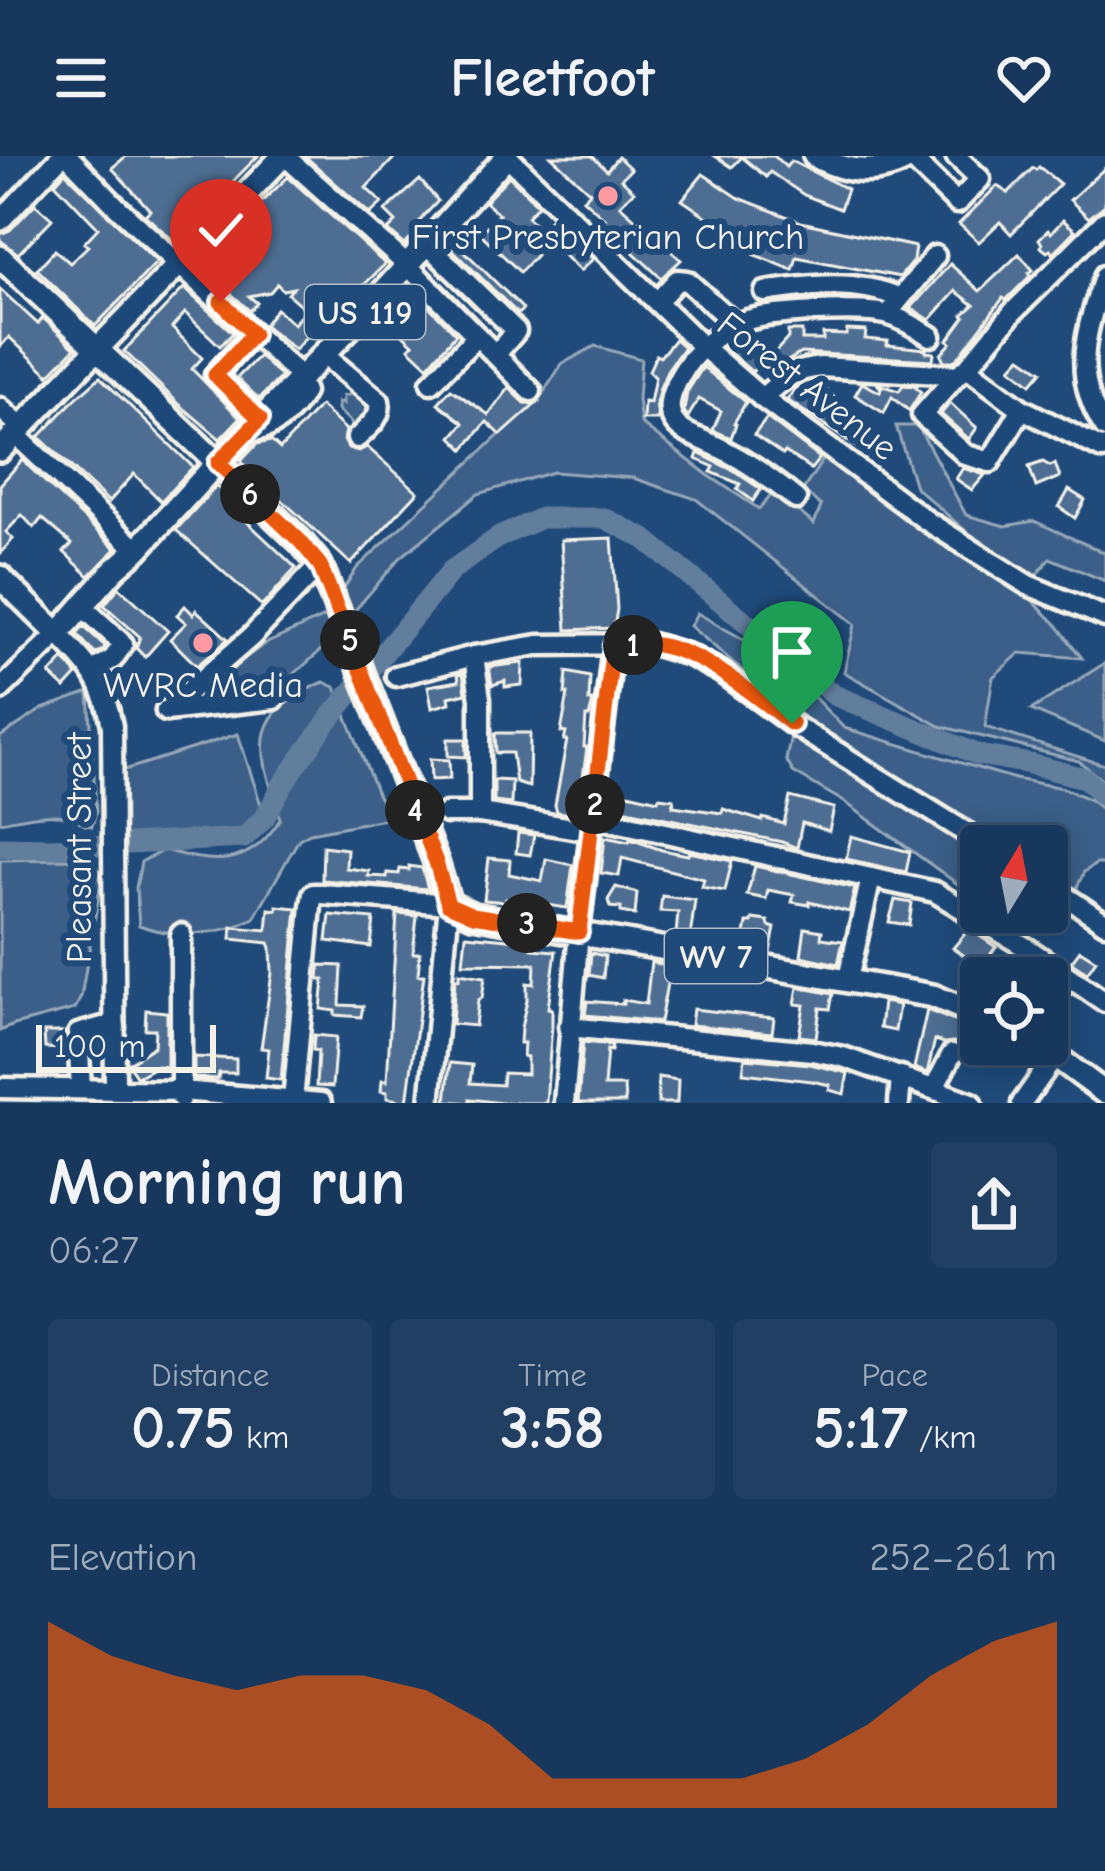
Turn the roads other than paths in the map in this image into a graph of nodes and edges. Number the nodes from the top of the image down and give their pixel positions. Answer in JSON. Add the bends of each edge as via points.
{"nodes":[{"id":1,"x":284,"y":156,"type":"edge"},
{"id":2,"x":507,"y":156,"type":"edge"},
{"id":3,"x":815,"y":156,"type":"edge"},
{"id":4,"x":956,"y":156,"type":"edge"},
{"id":5,"x":912,"y":157,"type":"edge"},
{"id":6,"x":53,"y":159,"type":"edge"},
{"id":7,"x":0,"y":221,"type":"edge"},
{"id":8,"x":1105,"y":221,"type":"edge"},
{"id":9,"x":427,"y":244,"type":"junction"},
{"id":10,"x":935,"y":256,"type":"dead end"},
{"id":11,"x":0,"y":257,"type":"edge"},
{"id":12,"x":181,"y":264,"type":"junction"},
{"id":13,"x":407,"y":266,"type":"junction"},
{"id":14,"x":1105,"y":275,"type":"edge"},
{"id":15,"x":765,"y":292,"type":"dead end"},
{"id":16,"x":900,"y":298,"type":"junction"},
{"id":17,"x":657,"y":302,"type":"junction"},
{"id":18,"x":888,"y":315,"type":"junction"},
{"id":19,"x":736,"y":325,"type":"junction"},
{"id":20,"x":253,"y":334,"type":"junction"},
{"id":21,"x":476,"y":336,"type":"junction"},
{"id":22,"x":931,"y":336,"type":"dead end"},
{"id":23,"x":703,"y":347,"type":"junction"},
{"id":24,"x":97,"y":350,"type":"junction"},
{"id":25,"x":324,"y":355,"type":"junction"},
{"id":26,"x":496,"y":355,"type":"junction"},
{"id":27,"x":962,"y":371,"type":"junction"},
{"id":28,"x":301,"y":380,"type":"junction"},
{"id":29,"x":430,"y":382,"type":"dead end"},
{"id":30,"x":531,"y":392,"type":"dead end"},
{"id":31,"x":762,"y":398,"type":"junction"},
{"id":32,"x":0,"y":408,"type":"edge"},
{"id":33,"x":1022,"y":409,"type":"junction"},
{"id":34,"x":255,"y":424,"type":"junction"},
{"id":35,"x":1105,"y":428,"type":"edge"},
{"id":36,"x":12,"y":437,"type":"edge"},
{"id":37,"x":357,"y":438,"type":"dead end"},
{"id":38,"x":1105,"y":447,"type":"edge"},
{"id":39,"x":218,"y":463,"type":"junction"},
{"id":40,"x":796,"y":499,"type":"dead end"},
{"id":41,"x":137,"y":550,"type":"junction"},
{"id":42,"x":320,"y":565,"type":"junction"},
{"id":43,"x":0,"y":578,"type":"edge"},
{"id":44,"x":82,"y":606,"type":"junction"},
{"id":45,"x":1105,"y":616,"type":"edge"},
{"id":46,"x":58,"y":634,"type":"junction"},
{"id":47,"x":613,"y":645,"type":"junction"},
{"id":48,"x":474,"y":656,"type":"junction"},
{"id":49,"x":93,"y":673,"type":"junction"},
{"id":50,"x":396,"y":676,"type":"dead end"},
{"id":51,"x":0,"y":690,"type":"edge"},
{"id":52,"x":274,"y":699,"type":"dead end"},
{"id":53,"x":446,"y":813,"type":"dead end"},
{"id":54,"x":479,"y":813,"type":"junction"},
{"id":55,"x":592,"y":824,"type":"junction"},
{"id":56,"x":960,"y":829,"type":"edge"},
{"id":57,"x":872,"y":878,"type":"junction"},
{"id":58,"x":1068,"y":898,"type":"edge"},
{"id":59,"x":448,"y":904,"type":"junction"},
{"id":60,"x":1105,"y":923,"type":"edge"},
{"id":61,"x":579,"y":932,"type":"junction"},
{"id":62,"x":181,"y":934,"type":"dead end"},
{"id":63,"x":848,"y":979,"type":"junction"},
{"id":64,"x":1105,"y":1002,"type":"edge"},
{"id":65,"x":960,"y":1007,"type":"edge"},
{"id":66,"x":115,"y":1027,"type":"junction"},
{"id":67,"x":569,"y":1027,"type":"junction"},
{"id":68,"x":952,"y":1054,"type":"dead end"},
{"id":69,"x":1068,"y":1064,"type":"edge"},
{"id":70,"x":1040,"y":1065,"type":"edge"},
{"id":71,"x":901,"y":1076,"type":"junction"},
{"id":72,"x":0,"y":1088,"type":"edge"},
{"id":73,"x":934,"y":1088,"type":"junction"},
{"id":74,"x":81,"y":1089,"type":"junction"},
{"id":75,"x":115,"y":1089,"type":"junction"},
{"id":76,"x":1105,"y":1093,"type":"edge"},
{"id":77,"x":39,"y":1096,"type":"edge"},
{"id":78,"x":181,"y":1097,"type":"edge"},
{"id":79,"x":293,"y":1101,"type":"edge"},
{"id":80,"x":321,"y":1103,"type":"edge"},
{"id":81,"x":430,"y":1103,"type":"edge"},
{"id":82,"x":564,"y":1103,"type":"edge"},
{"id":83,"x":899,"y":1103,"type":"edge"},
{"id":84,"x":972,"y":1103,"type":"edge"},
{"id":85,"x":1022,"y":1103,"type":"edge"}],
"edges":[{"from":1,"to":12,"type":"main road"},
{"from":1,"to":13,"type":"street"},
{"from":2,"to":9,"type":"main road","number":"US 119"},
{"from":2,"to":17,"type":"street","name":"Forest Avenue"},
{"from":3,"to":5,"type":"main road","via":[[877,172]]},
{"from":4,"to":5,"type":"street","via":[[980,179],[957,202]]},
{"from":6,"to":7,"type":"street"},
{"from":6,"to":12,"type":"street"},
{"from":8,"to":27,"type":"street"},
{"from":9,"to":13,"type":"main road","number":"US 119"},
{"from":9,"to":26,"type":"street","via":[[516,332]]},
{"from":10,"to":16,"type":"street"},
{"from":11,"to":24,"type":"main road"},
{"from":12,"to":20,"type":"street"},
{"from":12,"to":24,"type":"main road"},
{"from":13,"to":21,"type":"street"},
{"from":13,"to":25,"type":"main road","number":"US 119"},
{"from":14,"to":35,"type":"street","via":[[1086,331],[1084,373]]},
{"from":15,"to":16,"type":"street","via":[[822,283]]},
{"from":16,"to":18,"type":"street"},
{"from":17,"to":19,"type":"street","via":[[677,280],[687,281]]},
{"from":17,"to":23,"type":"street","name":"Forest Avenue"},
{"from":18,"to":19,"type":"street","via":[[763,316]]},
{"from":18,"to":22,"type":"street"},
{"from":19,"to":23,"type":"street"},
{"from":20,"to":28,"type":"street"},
{"from":20,"to":34,"type":"street","via":[[215,375]]},
{"from":21,"to":26,"type":"street"},
{"from":21,"to":29,"type":"street"},
{"from":23,"to":31,"type":"street","name":"Forest Avenue"},
{"from":23,"to":40,"type":"street","via":[[677,382],[670,416]]},
{"from":24,"to":36,"type":"main road"},
{"from":24,"to":39,"type":"main road"},
{"from":25,"to":28,"type":"main road","number":"US 119"},
{"from":25,"to":37,"type":"street","via":[[377,414]]},
{"from":26,"to":30,"type":"street"},
{"from":27,"to":31,"type":"street","via":[[800,369]]},
{"from":27,"to":33,"type":"street"},
{"from":27,"to":33,"type":"street","via":[[922,415],[966,455],[990,462]]},
{"from":28,"to":34,"type":"main road","number":"US 119"},
{"from":31,"to":45,"type":"street","name":"Forest Avenue","via":[[944,532],[1028,585]]},
{"from":32,"to":36,"type":"street"},
{"from":33,"to":38,"type":"street"},
{"from":34,"to":39,"type":"main road","number":"US 119"},
{"from":36,"to":41,"type":"street"},
{"from":39,"to":41,"type":"main road","number":"US 119"},
{"from":39,"to":42,"type":"main road"},
{"from":41,"to":44,"type":"main road","number":"US 119"},
{"from":42,"to":52,"type":"street","via":[[166,711]]},
{"from":42,"to":59,"type":"main road"},
{"from":43,"to":46,"type":"main road","name":"Pleasant Street"},
{"from":44,"to":46,"type":"main road","number":"US 119"},
{"from":44,"to":49,"type":"street","via":[[123,644]]},
{"from":46,"to":49,"type":"street","name":"Pleasant Street"},
{"from":46,"to":51,"type":"street"},
{"from":47,"to":48,"type":"street"},
{"from":47,"to":55,"type":"street"},
{"from":47,"to":56,"type":"street","via":[[652,644],[721,672]]},
{"from":48,"to":50,"type":"street"},
{"from":48,"to":54,"type":"street"},
{"from":49,"to":66,"type":"street","name":"Pleasant Street","via":[[112,726]]},
{"from":53,"to":54,"type":"street"},
{"from":54,"to":55,"type":"street"},
{"from":55,"to":57,"type":"street"},
{"from":55,"to":61,"type":"street"},
{"from":57,"to":63,"type":"street"},
{"from":57,"to":64,"type":"street","via":[[956,903]]},
{"from":58,"to":60,"type":"street"},
{"from":59,"to":61,"type":"main road","number":"WV 7"},
{"from":59,"to":79,"type":"street","via":[[313,894]]},
{"from":59,"to":81,"type":"street"},
{"from":61,"to":63,"type":"main road","number":"WV 7"},
{"from":61,"to":67,"type":"street"},
{"from":62,"to":78,"type":"street"},
{"from":63,"to":65,"type":"main road","number":"WV 7"},
{"from":66,"to":74,"type":"street","via":[[78,1034]]},
{"from":66,"to":75,"type":"street","name":"Pleasant Street"},
{"from":67,"to":71,"type":"street","via":[[812,1051]]},
{"from":67,"to":82,"type":"street"},
{"from":68,"to":73,"type":"street"},
{"from":69,"to":76,"type":"main road"},
{"from":70,"to":85,"type":"street"},
{"from":71,"to":73,"type":"street"},
{"from":71,"to":83,"type":"street"},
{"from":72,"to":77,"type":"street"},
{"from":73,"to":84,"type":"street"},
{"from":74,"to":75,"type":"street"},
{"from":74,"to":77,"type":"street"},
{"from":75,"to":78,"type":"street"},
{"from":78,"to":79,"type":"street"},
{"from":79,"to":80,"type":"street"}]}
